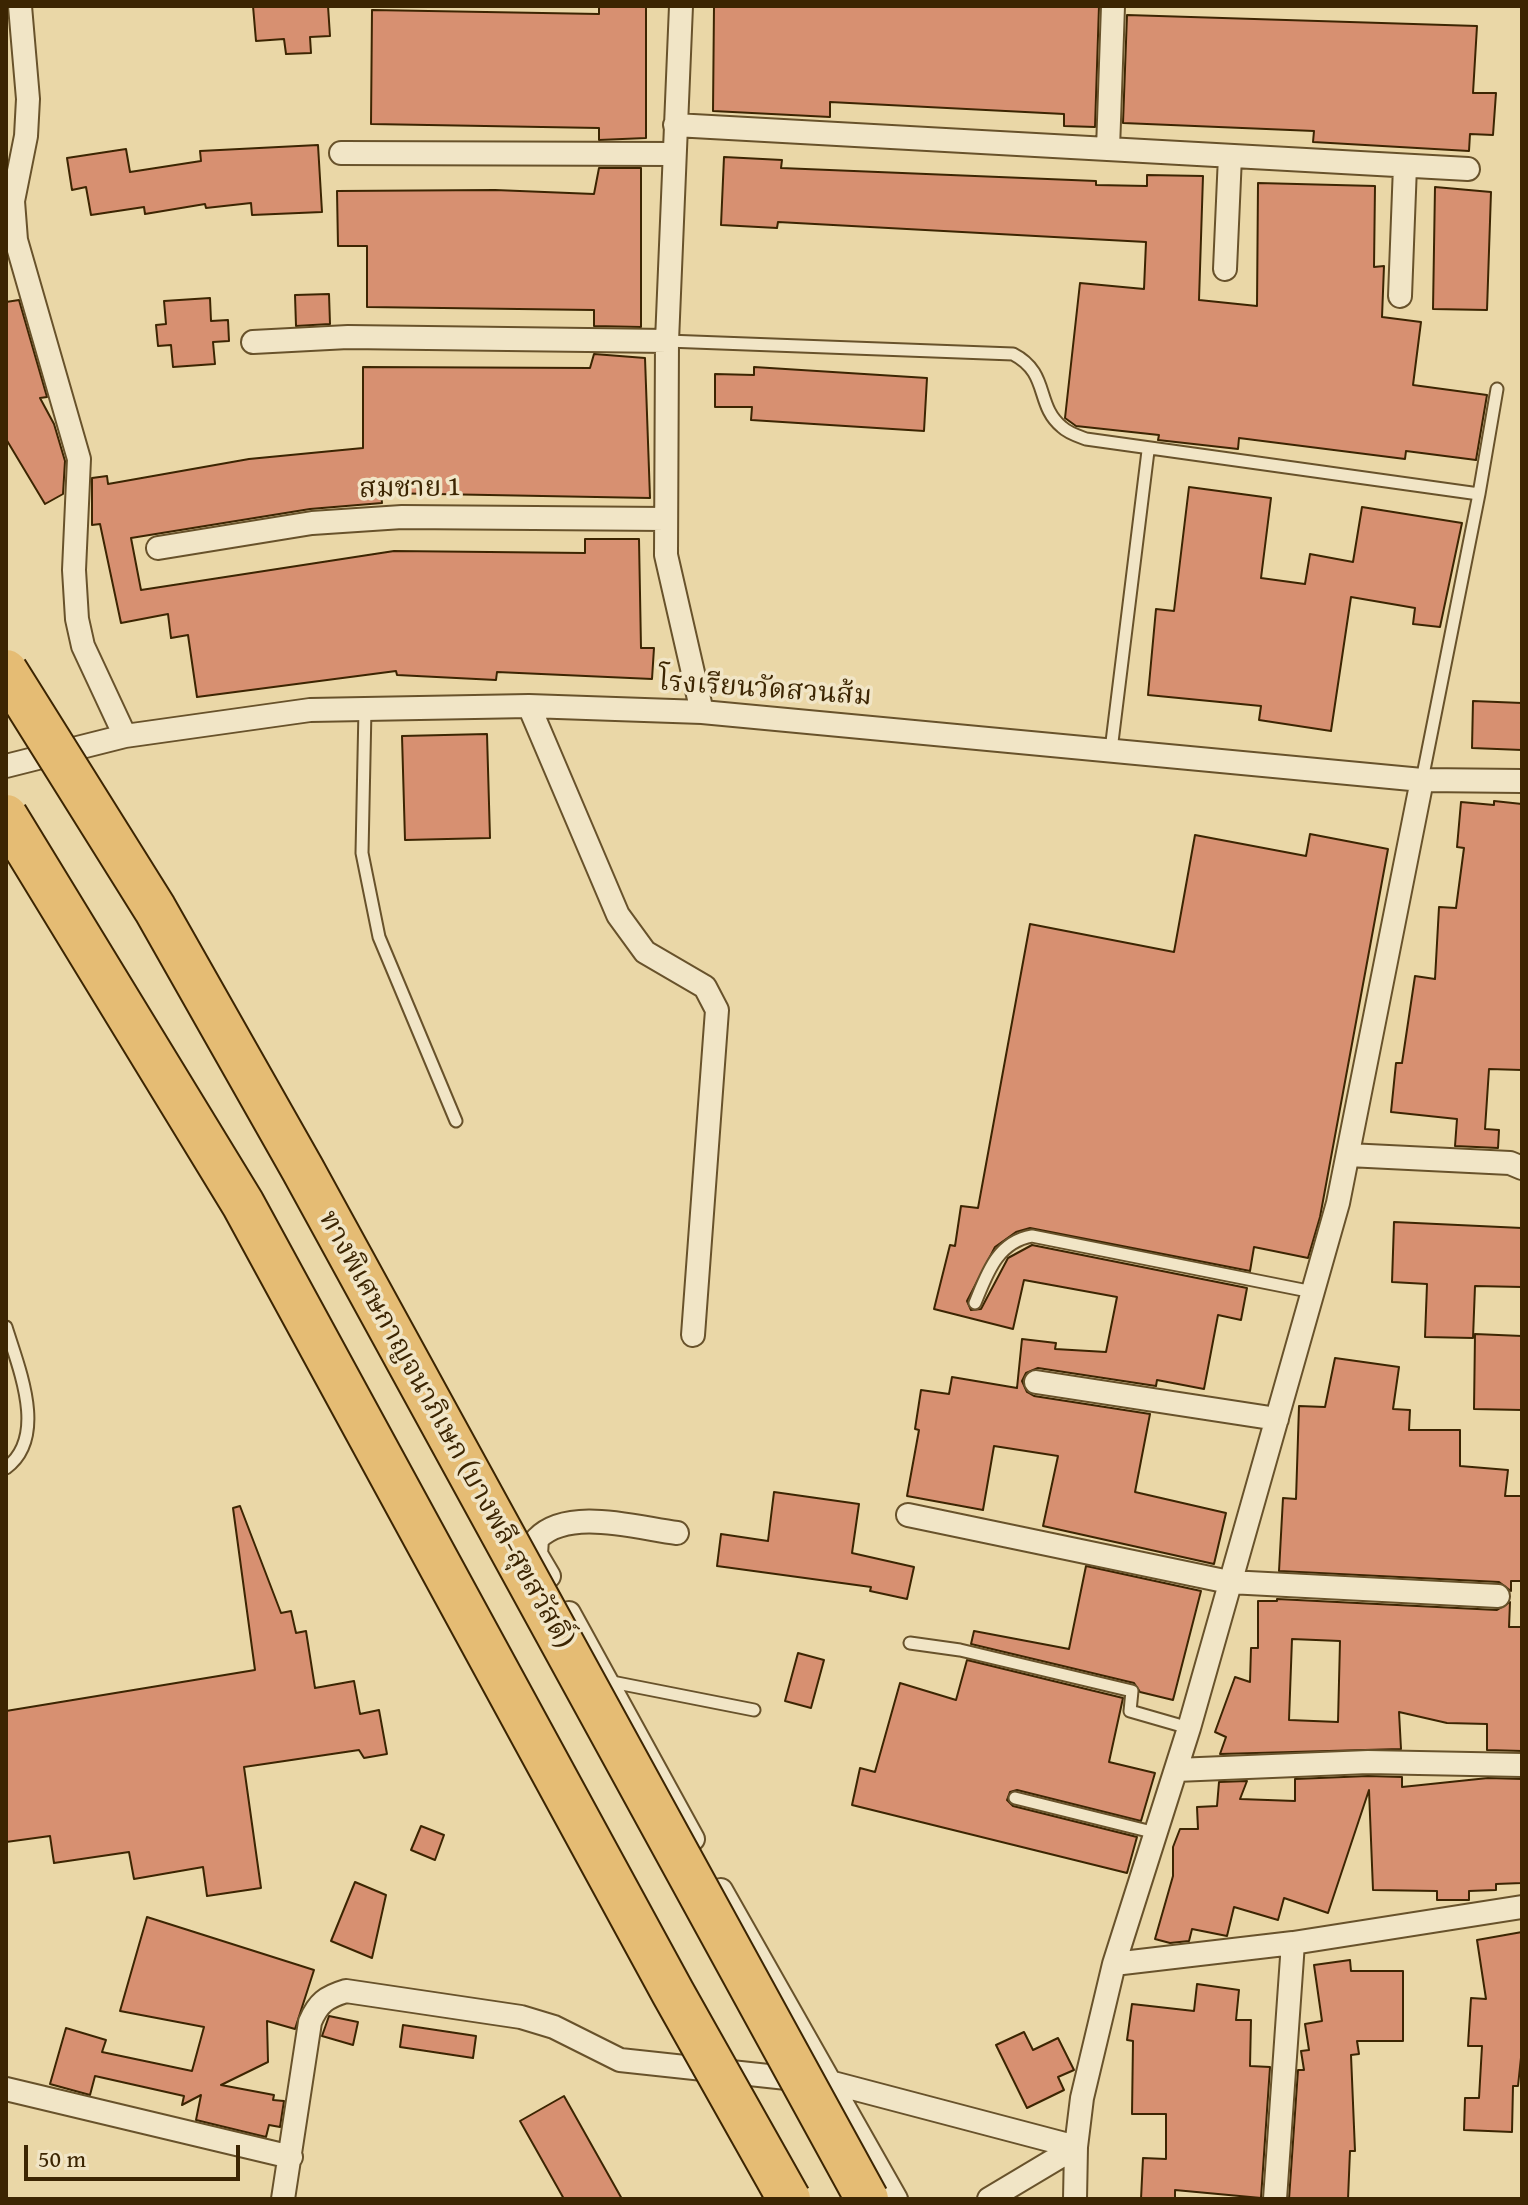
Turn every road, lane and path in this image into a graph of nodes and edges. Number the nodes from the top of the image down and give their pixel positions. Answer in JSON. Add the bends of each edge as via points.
{"nodes":[{"id":1,"x":20,"y":6,"type":"edge"},
{"id":2,"x":681,"y":6,"type":"edge"},
{"id":3,"x":1113,"y":6,"type":"edge"},
{"id":4,"x":675,"y":125,"type":"junction"},
{"id":5,"x":1108,"y":149,"type":"junction"},
{"id":6,"x":341,"y":153,"type":"dead end"},
{"id":7,"x":674,"y":154,"type":"junction"},
{"id":8,"x":1230,"y":156,"type":"junction"},
{"id":9,"x":1405,"y":166,"type":"junction"},
{"id":10,"x":1468,"y":169,"type":"dead end"},
{"id":11,"x":1225,"y":269,"type":"dead end"},
{"id":12,"x":1400,"y":296,"type":"dead end"},
{"id":13,"x":667,"y":341,"type":"junction"},
{"id":14,"x":253,"y":342,"type":"dead end"},
{"id":15,"x":1497,"y":389,"type":"dead end"},
{"id":16,"x":1148,"y":451,"type":"junction"},
{"id":17,"x":1479,"y":494,"type":"junction"},
{"id":18,"x":666,"y":519,"type":"junction"},
{"id":19,"x":158,"y":548,"type":"dead end"},
{"id":20,"x":6,"y":671,"type":"edge"},
{"id":21,"x":529,"y":706,"type":"junction"},
{"id":22,"x":365,"y":709,"type":"junction"},
{"id":23,"x":702,"y":712,"type":"junction"},
{"id":24,"x":125,"y":736,"type":"junction"},
{"id":25,"x":1111,"y":750,"type":"junction"},
{"id":26,"x":6,"y":766,"type":"edge"},
{"id":27,"x":1422,"y":780,"type":"junction"},
{"id":28,"x":1522,"y":781,"type":"edge"},
{"id":29,"x":6,"y":816,"type":"edge"},
{"id":30,"x":456,"y":1121,"type":"dead end"},
{"id":31,"x":1348,"y":1155,"type":"junction"},
{"id":32,"x":1522,"y":1168,"type":"edge"},
{"id":33,"x":1313,"y":1292,"type":"junction"},
{"id":34,"x":975,"y":1303,"type":"dead end"},
{"id":35,"x":6,"y":1327,"type":"edge"},
{"id":36,"x":693,"y":1335,"type":"dead end"},
{"id":37,"x":1036,"y":1382,"type":"dead end"},
{"id":38,"x":1277,"y":1419,"type":"junction"},
{"id":39,"x":6,"y":1468,"type":"edge"},
{"id":40,"x":908,"y":1515,"type":"dead end"},
{"id":41,"x":677,"y":1533,"type":"dead end"},
{"id":42,"x":1229,"y":1582,"type":"junction"},
{"id":43,"x":1498,"y":1596,"type":"dead end"},
{"id":44,"x":910,"y":1643,"type":"dead end"},
{"id":45,"x":607,"y":1681,"type":"junction"},
{"id":46,"x":754,"y":1710,"type":"dead end"},
{"id":47,"x":1189,"y":1728,"type":"junction"},
{"id":48,"x":1522,"y":1765,"type":"edge"},
{"id":49,"x":1176,"y":1770,"type":"junction"},
{"id":50,"x":1015,"y":1798,"type":"dead end"},
{"id":51,"x":1157,"y":1833,"type":"junction"},
{"id":52,"x":1522,"y":1907,"type":"edge"},
{"id":53,"x":1293,"y":1943,"type":"junction"},
{"id":54,"x":1114,"y":1964,"type":"junction"},
{"id":55,"x":833,"y":2083,"type":"junction"},
{"id":56,"x":6,"y":2089,"type":"edge"},
{"id":57,"x":1076,"y":2147,"type":"junction"},
{"id":58,"x":291,"y":2157,"type":"junction"},
{"id":59,"x":283,"y":2199,"type":"edge"},
{"id":60,"x":789,"y":2199,"type":"edge"},
{"id":61,"x":867,"y":2199,"type":"edge"},
{"id":62,"x":896,"y":2199,"type":"edge"},
{"id":63,"x":989,"y":2199,"type":"edge"},
{"id":64,"x":1075,"y":2199,"type":"edge"},
{"id":65,"x":1275,"y":2199,"type":"edge"}],
"edges":[{"from":1,"to":24,"type":"street","via":[[28,99],[13,201],[16,240],[79,459],[77,619],[83,646]]},
{"from":2,"to":4,"type":"street"},
{"from":3,"to":5,"type":"street"},
{"from":4,"to":5,"type":"street"},
{"from":4,"to":7,"type":"street"},
{"from":5,"to":8,"type":"street"},
{"from":6,"to":7,"type":"street"},
{"from":7,"to":13,"type":"street"},
{"from":8,"to":9,"type":"street"},
{"from":8,"to":11,"type":"street"},
{"from":9,"to":10,"type":"street"},
{"from":9,"to":12,"type":"street"},
{"from":13,"to":14,"type":"street","via":[[348,337]]},
{"from":13,"to":16,"type":"lane","via":[[1013,354],[1029,362],[1062,427],[1086,439]]},
{"from":13,"to":18,"type":"street"},
{"from":15,"to":17,"type":"lane"},
{"from":16,"to":17,"type":"lane"},
{"from":16,"to":25,"type":"lane"},
{"from":17,"to":27,"type":"lane"},
{"from":18,"to":19,"type":"street","name":"สมชาย 1","via":[[402,517],[312,523]]},
{"from":18,"to":23,"type":"street","via":[[666,555]]},
{"from":20,"to":61,"type":"highway","name":"ทางพิเศษกาญจนาภิเษก (บางพลี-สุขสวัสดิ์)","bridge":true,"via":[[155,909],[303,1170]]},
{"from":21,"to":22,"type":"street","name":"โรงเรียนวัดสวนส้ม"},
{"from":21,"to":23,"type":"street","name":"โรงเรียนวัดสวนส้ม"},
{"from":21,"to":36,"type":"street","via":[[618,915],[645,952],[705,987],[717,1010]]},
{"from":22,"to":24,"type":"street","name":"โรงเรียนวัดสวนส้ม","via":[[310,710]]},
{"from":22,"to":30,"type":"lane","via":[[362,853],[379,937]]},
{"from":23,"to":25,"type":"street","name":"โรงเรียนวัดสวนส้ม"},
{"from":24,"to":26,"type":"street","name":"โรงเรียนวัดสวนส้ม"},
{"from":25,"to":27,"type":"street","name":"โรงเรียนวัดสวนส้ม"},
{"from":27,"to":28,"type":"street","name":"โรงเรียนวัดสวนส้ม"},
{"from":27,"to":31,"type":"street"},
{"from":29,"to":60,"type":"highway","bridge":true,"via":[[243,1204]]},
{"from":31,"to":32,"type":"street","via":[[1510,1163]]},
{"from":31,"to":33,"type":"street"},
{"from":33,"to":34,"type":"lane","via":[[1032,1236],[1017,1239],[993,1261]]},
{"from":33,"to":38,"type":"street"},
{"from":35,"to":39,"type":"lane","via":[[21,1374],[28,1429],[27,1444]]},
{"from":37,"to":38,"type":"street"},
{"from":38,"to":42,"type":"street"},
{"from":40,"to":42,"type":"street"},
{"from":41,"to":45,"type":"street","via":[[585,1523],[558,1525],[537,1539],[536,1554]]},
{"from":42,"to":43,"type":"street"},
{"from":42,"to":47,"type":"street"},
{"from":44,"to":47,"type":"lane","via":[[1132,1691],[1130,1711]]},
{"from":45,"to":46,"type":"lane"},
{"from":45,"to":55,"type":"street"},
{"from":47,"to":49,"type":"street"},
{"from":48,"to":49,"type":"street","via":[[1368,1762]]},
{"from":49,"to":51,"type":"street"},
{"from":50,"to":51,"type":"lane"},
{"from":51,"to":54,"type":"street"},
{"from":52,"to":53,"type":"street"},
{"from":53,"to":54,"type":"street"},
{"from":53,"to":65,"type":"street"},
{"from":54,"to":57,"type":"street","via":[[1082,2098]]},
{"from":55,"to":57,"type":"street"},
{"from":55,"to":58,"type":"street","via":[[620,2060],[563,2030],[521,2017],[346,1991],[327,1997],[310,2022]]},
{"from":55,"to":62,"type":"street"},
{"from":56,"to":58,"type":"street"},
{"from":57,"to":63,"type":"street"},
{"from":57,"to":64,"type":"street"},
{"from":58,"to":59,"type":"street"}]}
